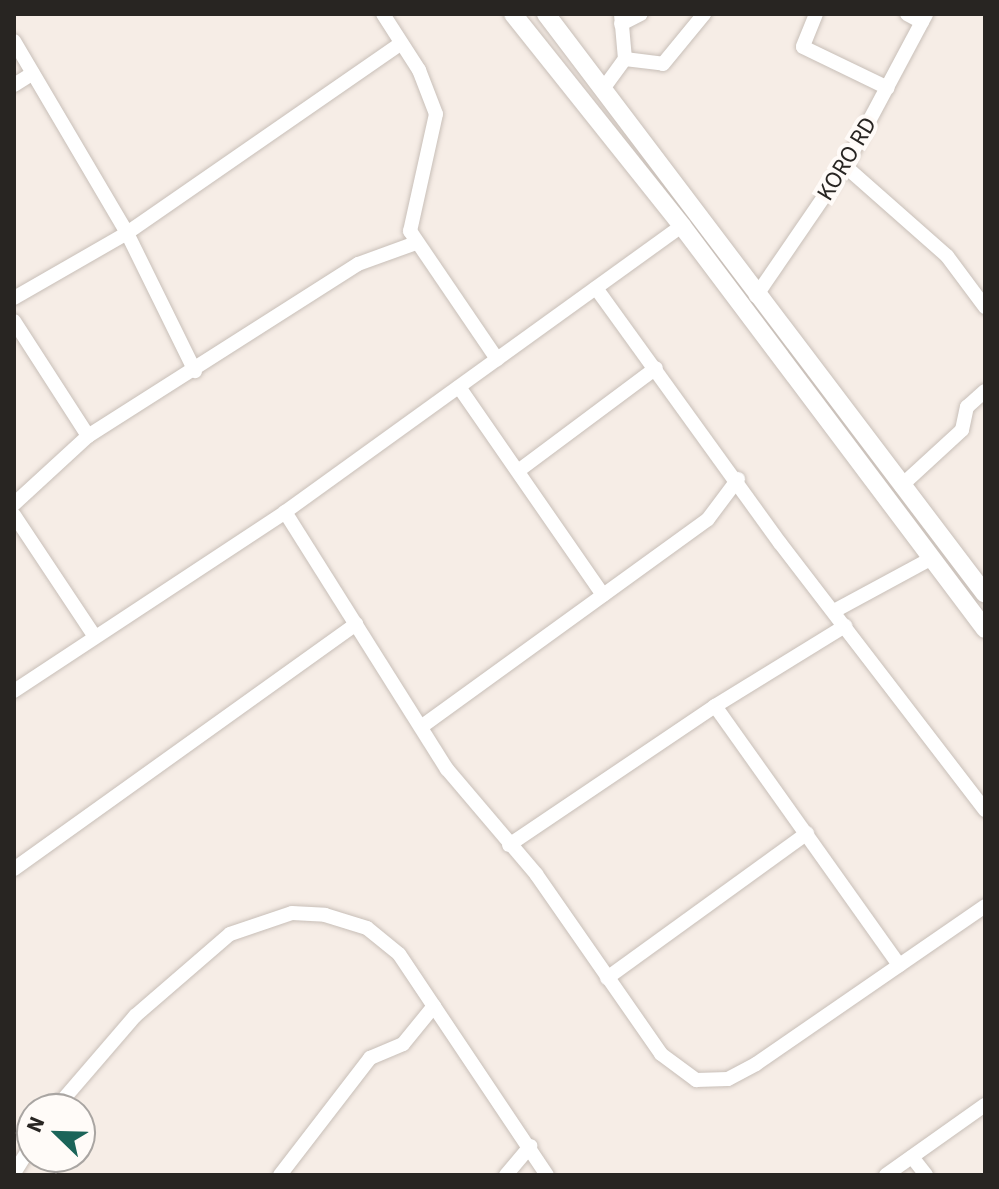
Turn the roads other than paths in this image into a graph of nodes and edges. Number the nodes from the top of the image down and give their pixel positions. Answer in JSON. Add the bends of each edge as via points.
{"nodes":[{"id":1,"x":383,"y":14,"type":"edge"},
{"id":2,"x":513,"y":14,"type":"edge"},
{"id":3,"x":546,"y":14,"type":"edge"},
{"id":4,"x":641,"y":14,"type":"edge"},
{"id":5,"x":704,"y":14,"type":"edge"},
{"id":6,"x":816,"y":14,"type":"edge"},
{"id":7,"x":907,"y":14,"type":"edge"},
{"id":8,"x":924,"y":18,"type":"edge"},
{"id":9,"x":621,"y":19,"type":"edge"},
{"id":10,"x":14,"y":41,"type":"edge"},
{"id":11,"x":401,"y":43,"type":"junction"},
{"id":12,"x":625,"y":59,"type":"junction"},
{"id":13,"x":33,"y":73,"type":"junction"},
{"id":14,"x":14,"y":85,"type":"edge"},
{"id":15,"x":888,"y":88,"type":"junction"},
{"id":16,"x":603,"y":89,"type":"junction"},
{"id":17,"x":845,"y":166,"type":"junction"},
{"id":18,"x":682,"y":226,"type":"junction"},
{"id":19,"x":127,"y":233,"type":"junction"},
{"id":20,"x":416,"y":243,"type":"junction"},
{"id":21,"x":596,"y":288,"type":"junction"},
{"id":22,"x":756,"y":296,"type":"junction"},
{"id":23,"x":14,"y":298,"type":"edge"},
{"id":24,"x":983,"y":298,"type":"edge"},
{"id":25,"x":14,"y":321,"type":"edge"},
{"id":26,"x":497,"y":359,"type":"junction"},
{"id":27,"x":656,"y":368,"type":"junction"},
{"id":28,"x":195,"y":371,"type":"junction"},
{"id":29,"x":459,"y":387,"type":"junction"},
{"id":30,"x":985,"y":391,"type":"edge"},
{"id":31,"x":88,"y":436,"type":"junction"},
{"id":32,"x":518,"y":471,"type":"junction"},
{"id":33,"x":738,"y":479,"type":"junction"},
{"id":34,"x":901,"y":486,"type":"junction"},
{"id":35,"x":14,"y":504,"type":"edge"},
{"id":36,"x":285,"y":512,"type":"junction"},
{"id":37,"x":14,"y":515,"type":"edge"},
{"id":38,"x":932,"y":558,"type":"junction"},
{"id":39,"x":985,"y":594,"type":"edge"},
{"id":40,"x":603,"y":595,"type":"junction"},
{"id":41,"x":836,"y":610,"type":"junction"},
{"id":42,"x":356,"y":624,"type":"junction"},
{"id":43,"x":845,"y":626,"type":"junction"},
{"id":44,"x":985,"y":629,"type":"edge"},
{"id":45,"x":95,"y":637,"type":"junction"},
{"id":46,"x":14,"y":691,"type":"edge"},
{"id":47,"x":715,"y":706,"type":"junction"},
{"id":48,"x":421,"y":727,"type":"junction"},
{"id":49,"x":985,"y":810,"type":"edge"},
{"id":50,"x":807,"y":833,"type":"junction"},
{"id":51,"x":509,"y":845,"type":"junction"},
{"id":52,"x":14,"y":869,"type":"edge"},
{"id":53,"x":985,"y":906,"type":"edge"},
{"id":54,"x":899,"y":965,"type":"junction"},
{"id":55,"x":607,"y":978,"type":"junction"},
{"id":56,"x":434,"y":1006,"type":"junction"},
{"id":57,"x":69,"y":1093,"type":"edge"},
{"id":58,"x":985,"y":1105,"type":"edge"},
{"id":59,"x":530,"y":1146,"type":"junction"},
{"id":60,"x":912,"y":1157,"type":"junction"},
{"id":61,"x":280,"y":1175,"type":"edge"},
{"id":62,"x":506,"y":1175,"type":"edge"},
{"id":63,"x":547,"y":1175,"type":"edge"},
{"id":64,"x":886,"y":1175,"type":"edge"},
{"id":65,"x":926,"y":1175,"type":"edge"}],
"edges":[{"from":1,"to":11,"type":"street"},
{"from":2,"to":18,"type":"main road"},
{"from":3,"to":16,"type":"main road"},
{"from":4,"to":9,"type":"street"},
{"from":5,"to":12,"type":"street","via":[[663,64]]},
{"from":6,"to":15,"type":"street","via":[[803,47]]},
{"from":7,"to":8,"type":"street"},
{"from":8,"to":15,"type":"street","name":"KORO RD"},
{"from":9,"to":12,"type":"street"},
{"from":10,"to":13,"type":"street"},
{"from":11,"to":19,"type":"street"},
{"from":11,"to":20,"type":"street","via":[[430,91],[436,114],[433,143],[410,218]]},
{"from":12,"to":16,"type":"street"},
{"from":13,"to":14,"type":"street"},
{"from":13,"to":19,"type":"street"},
{"from":15,"to":17,"type":"street","name":"KORO RD"},
{"from":16,"to":22,"type":"main road"},
{"from":17,"to":22,"type":"street","name":"KORO RD"},
{"from":17,"to":24,"type":"street","via":[[919,228]]},
{"from":18,"to":21,"type":"street"},
{"from":18,"to":38,"type":"main road"},
{"from":19,"to":23,"type":"street"},
{"from":19,"to":28,"type":"street"},
{"from":20,"to":26,"type":"street"},
{"from":20,"to":28,"type":"street","via":[[358,264]]},
{"from":21,"to":26,"type":"street"},
{"from":21,"to":27,"type":"street"},
{"from":22,"to":34,"type":"main road"},
{"from":25,"to":31,"type":"street"},
{"from":26,"to":29,"type":"street"},
{"from":27,"to":32,"type":"street"},
{"from":27,"to":33,"type":"street"},
{"from":28,"to":31,"type":"street"},
{"from":29,"to":32,"type":"street"},
{"from":29,"to":36,"type":"street"},
{"from":30,"to":34,"type":"street","via":[[967,407],[962,430]]},
{"from":31,"to":35,"type":"street"},
{"from":32,"to":40,"type":"street"},
{"from":33,"to":40,"type":"street","via":[[708,519]]},
{"from":33,"to":41,"type":"street","via":[[780,543]]},
{"from":34,"to":39,"type":"main road"},
{"from":36,"to":42,"type":"street"},
{"from":36,"to":45,"type":"street"},
{"from":37,"to":45,"type":"street"},
{"from":38,"to":41,"type":"street"},
{"from":38,"to":44,"type":"main road"},
{"from":40,"to":48,"type":"street"},
{"from":41,"to":43,"type":"street"},
{"from":42,"to":48,"type":"street"},
{"from":42,"to":52,"type":"street"},
{"from":43,"to":47,"type":"street"},
{"from":43,"to":49,"type":"street"},
{"from":45,"to":46,"type":"street"},
{"from":47,"to":50,"type":"street"},
{"from":47,"to":51,"type":"street"},
{"from":48,"to":51,"type":"street","via":[[476,808]]},
{"from":50,"to":54,"type":"street"},
{"from":50,"to":55,"type":"street"},
{"from":51,"to":55,"type":"street","via":[[536,874]]},
{"from":53,"to":54,"type":"street"},
{"from":54,"to":55,"type":"street","via":[[756,1064],[711,1084],[675,1069]]},
{"from":56,"to":57,"type":"street","via":[[399,954],[367,928],[325,915],[277,916],[230,934],[135,1016]]},
{"from":56,"to":59,"type":"street"},
{"from":56,"to":61,"type":"street","via":[[403,1044],[370,1058]]},
{"from":58,"to":60,"type":"street"},
{"from":59,"to":62,"type":"street"},
{"from":59,"to":63,"type":"street"},
{"from":60,"to":64,"type":"street"},
{"from":60,"to":65,"type":"street"}]}
